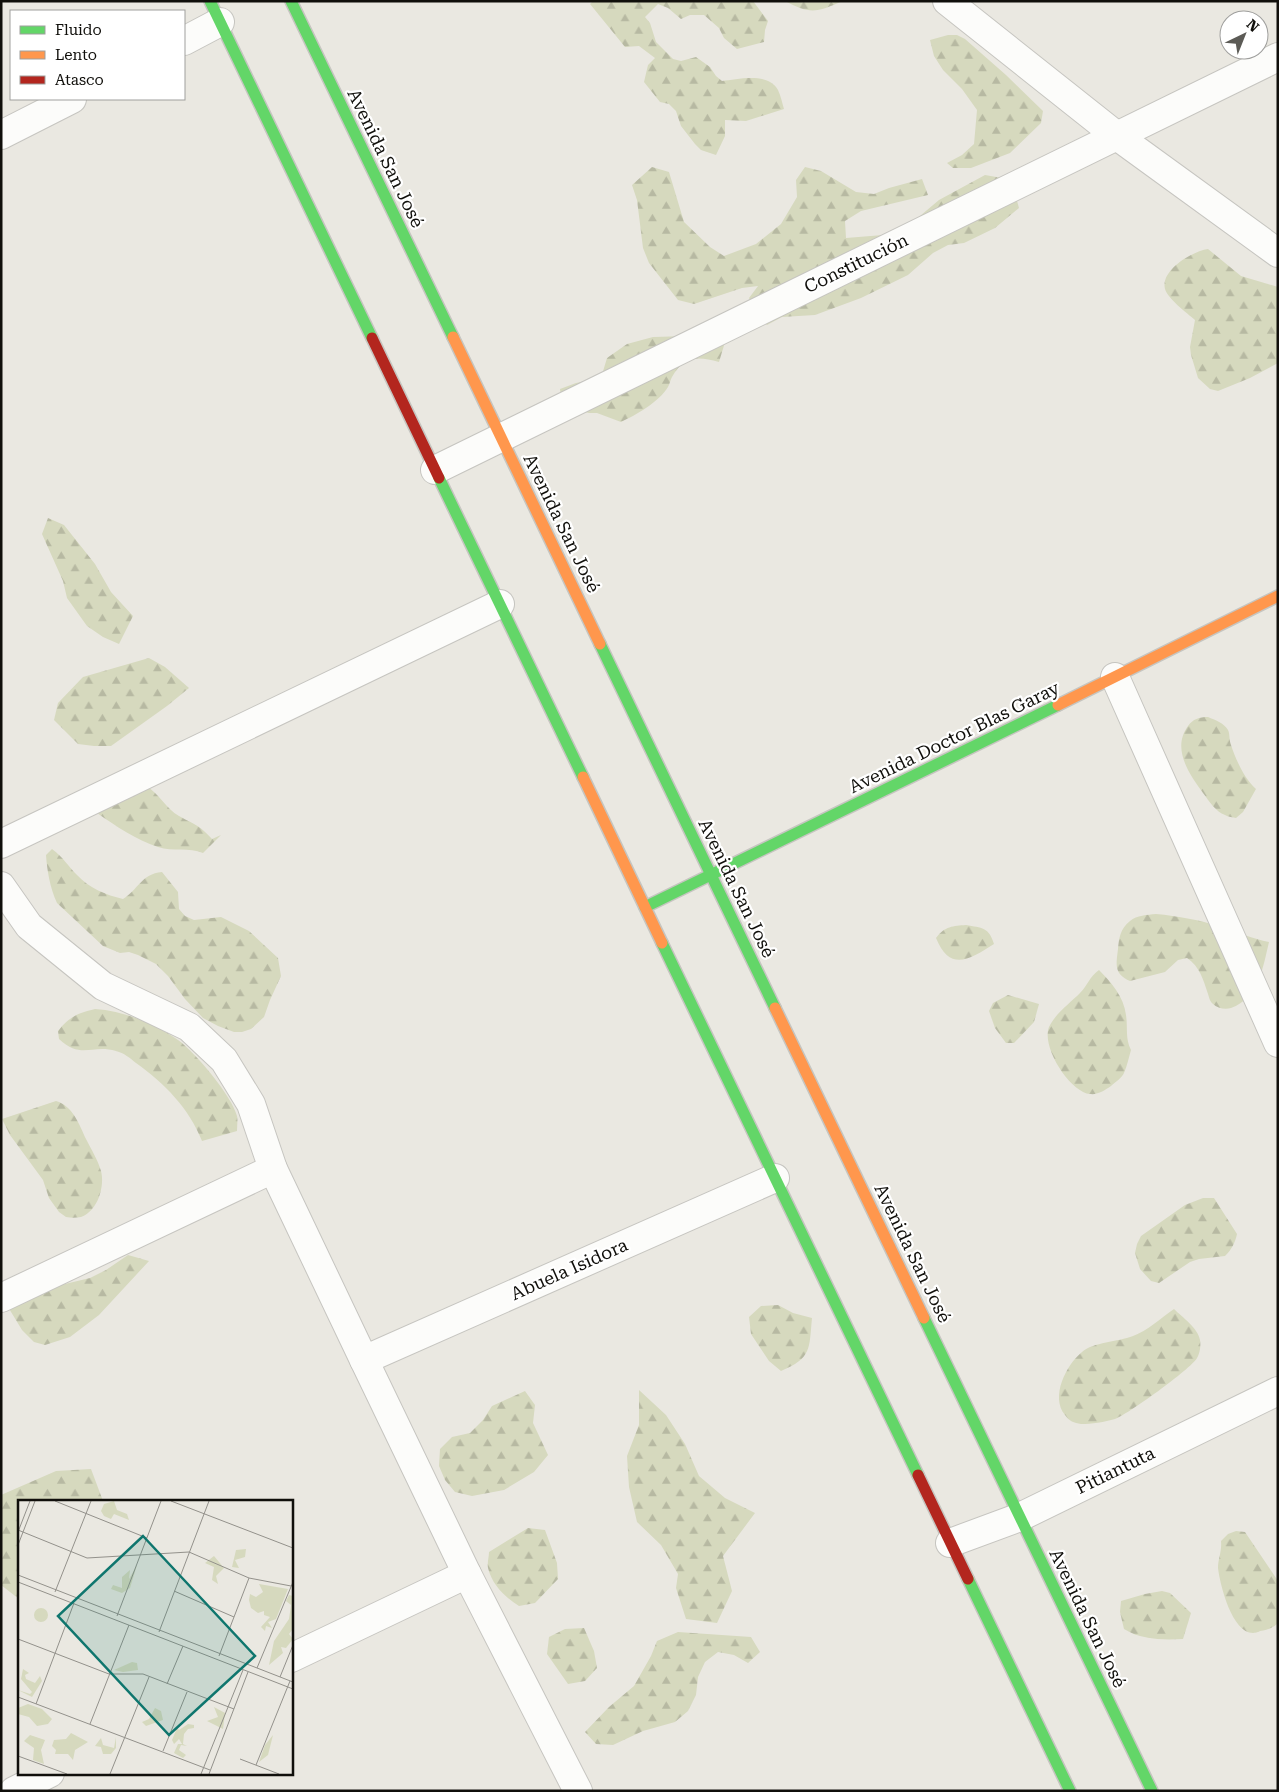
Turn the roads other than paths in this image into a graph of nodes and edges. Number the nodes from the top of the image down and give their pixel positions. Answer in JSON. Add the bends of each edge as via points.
{"nodes":[{"id":1,"x":291,"y":1,"type":"edge"},
{"id":2,"x":946,"y":1,"type":"edge"},
{"id":3,"x":215,"y":12,"type":"edge"},
{"id":4,"x":185,"y":40,"type":"edge"},
{"id":5,"x":1278,"y":57,"type":"edge"},
{"id":6,"x":70,"y":100,"type":"edge"},
{"id":7,"x":1,"y":135,"type":"edge"},
{"id":8,"x":1117,"y":136,"type":"junction"},
{"id":9,"x":1278,"y":253,"type":"edge"},
{"id":10,"x":501,"y":438,"type":"junction"},
{"id":11,"x":435,"y":470,"type":"junction"},
{"id":12,"x":1278,"y":596,"type":"edge"},
{"id":13,"x":500,"y":604,"type":"junction"},
{"id":14,"x":1115,"y":678,"type":"junction"},
{"id":15,"x":1,"y":844,"type":"edge"},
{"id":16,"x":711,"y":875,"type":"junction"},
{"id":17,"x":1,"y":886,"type":"edge"},
{"id":18,"x":645,"y":907,"type":"junction"},
{"id":19,"x":1278,"y":1043,"type":"edge"},
{"id":20,"x":273,"y":1169,"type":"junction"},
{"id":21,"x":775,"y":1178,"type":"junction"},
{"id":22,"x":1,"y":1298,"type":"edge"},
{"id":23,"x":364,"y":1360,"type":"junction"},
{"id":24,"x":1278,"y":1391,"type":"edge"},
{"id":25,"x":1020,"y":1517,"type":"junction"},
{"id":26,"x":950,"y":1543,"type":"junction"},
{"id":27,"x":467,"y":1574,"type":"junction"},
{"id":28,"x":292,"y":1658,"type":"edge"},
{"id":29,"x":48,"y":1774,"type":"edge"},
{"id":30,"x":14,"y":1791,"type":"edge"},
{"id":31,"x":578,"y":1791,"type":"edge"},
{"id":32,"x":1070,"y":1791,"type":"edge"},
{"id":33,"x":1152,"y":1791,"type":"edge"}],
"edges":[{"from":1,"to":10,"type":"street","name":"Avenida San José"},
{"from":2,"to":8,"type":"street"},
{"from":3,"to":4,"type":"street"},
{"from":3,"to":11,"type":"street"},
{"from":5,"to":8,"type":"street","name":"Constitución"},
{"from":6,"to":7,"type":"street"},
{"from":8,"to":9,"type":"street"},
{"from":8,"to":10,"type":"street","name":"Constitución"},
{"from":10,"to":11,"type":"street","name":"Constitución"},
{"from":10,"to":16,"type":"street","name":"Avenida San José"},
{"from":11,"to":13,"type":"street"},
{"from":12,"to":14,"type":"street","name":"Avenida Doctor Blas Garay"},
{"from":13,"to":15,"type":"street"},
{"from":13,"to":18,"type":"street"},
{"from":14,"to":16,"type":"street","name":"Avenida Doctor Blas Garay"},
{"from":14,"to":19,"type":"street"},
{"from":16,"to":18,"type":"street","name":"Avenida Doctor Blas Garay"},
{"from":16,"to":25,"type":"street","name":"Avenida San José"},
{"from":17,"to":20,"type":"street","via":[[29,926],[103,986],[189,1027],[224,1060],[251,1104]]},
{"from":18,"to":21,"type":"street"},
{"from":20,"to":22,"type":"street"},
{"from":20,"to":23,"type":"street"},
{"from":21,"to":23,"type":"street","name":"Abuela Isidora"},
{"from":21,"to":26,"type":"street"},
{"from":23,"to":27,"type":"street"},
{"from":24,"to":25,"type":"street","name":"Pitiantuta"},
{"from":25,"to":26,"type":"street","name":"Pitiantuta"},
{"from":25,"to":33,"type":"street","name":"Avenida San José"},
{"from":26,"to":32,"type":"street"},
{"from":27,"to":28,"type":"street"},
{"from":27,"to":31,"type":"street"},
{"from":29,"to":30,"type":"street"}]}
